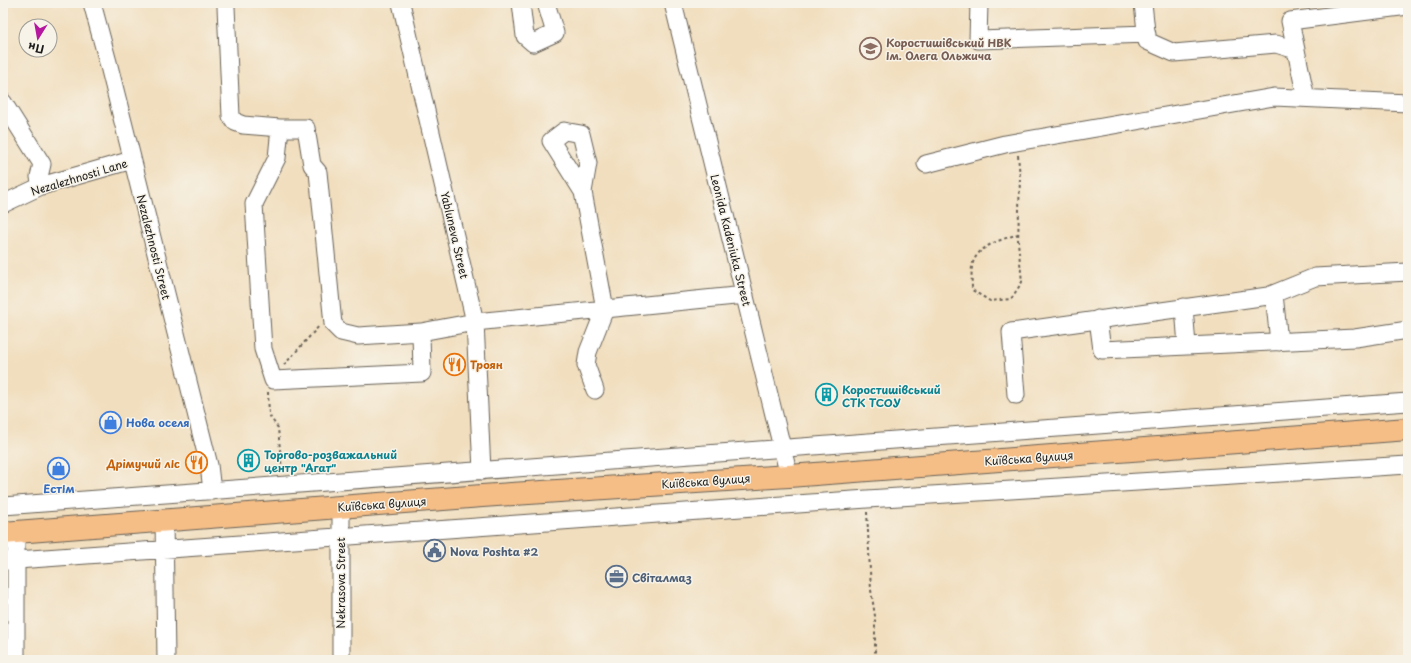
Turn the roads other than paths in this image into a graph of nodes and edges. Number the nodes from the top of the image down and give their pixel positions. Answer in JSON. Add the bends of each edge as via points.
{"nodes":[{"id":1,"x":92,"y":3,"type":"edge"},
{"id":2,"x":401,"y":3,"type":"edge"},
{"id":3,"x":521,"y":3,"type":"edge"},
{"id":4,"x":546,"y":3,"type":"edge"},
{"id":5,"x":674,"y":3,"type":"edge"},
{"id":6,"x":979,"y":3,"type":"edge"},
{"id":7,"x":1143,"y":3,"type":"edge"},
{"id":8,"x":1408,"y":6,"type":"edge"},
{"id":9,"x":226,"y":7,"type":"dead end"},
{"id":10,"x":1146,"y":34,"type":"junction"},
{"id":11,"x":1296,"y":50,"type":"junction"},
{"id":12,"x":1306,"y":98,"type":"junction"},
{"id":13,"x":3,"y":102,"type":"edge"},
{"id":14,"x":1408,"y":103,"type":"edge"},
{"id":15,"x":280,"y":128,"type":"junction"},
{"id":16,"x":132,"y":160,"type":"junction"},
{"id":17,"x":926,"y":164,"type":"dead end"},
{"id":18,"x":41,"y":186,"type":"junction"},
{"id":19,"x":583,"y":192,"type":"dead end"},
{"id":20,"x":3,"y":204,"type":"edge"},
{"id":21,"x":1408,"y":272,"type":"edge"},
{"id":22,"x":1274,"y":294,"type":"junction"},
{"id":23,"x":745,"y":295,"type":"junction"},
{"id":24,"x":1184,"y":308,"type":"junction"},
{"id":25,"x":605,"y":309,"type":"junction"},
{"id":26,"x":1098,"y":319,"type":"junction"},
{"id":27,"x":475,"y":322,"type":"junction"},
{"id":28,"x":1408,"y":330,"type":"edge"},
{"id":29,"x":421,"y":332,"type":"junction"},
{"id":30,"x":1279,"y":342,"type":"junction"},
{"id":31,"x":1187,"y":346,"type":"junction"},
{"id":32,"x":595,"y":390,"type":"dead end"},
{"id":33,"x":1016,"y":396,"type":"dead end"},
{"id":34,"x":1408,"y":402,"type":"edge"},
{"id":35,"x":1408,"y":429,"type":"edge"},
{"id":36,"x":782,"y":448,"type":"junction"},
{"id":37,"x":1408,"y":464,"type":"edge"},
{"id":38,"x":482,"y":471,"type":"junction"},
{"id":39,"x":789,"y":476,"type":"junction"},
{"id":40,"x":212,"y":491,"type":"junction"},
{"id":41,"x":3,"y":506,"type":"edge"},
{"id":42,"x":341,"y":507,"type":"junction"},
{"id":43,"x":164,"y":520,"type":"junction"},
{"id":44,"x":10,"y":532,"type":"edge"},
{"id":45,"x":340,"y":537,"type":"junction"},
{"id":46,"x":164,"y":549,"type":"junction"},
{"id":47,"x":10,"y":561,"type":"edge"},
{"id":48,"x":16,"y":660,"type":"edge"},
{"id":49,"x":166,"y":660,"type":"edge"},
{"id":50,"x":341,"y":660,"type":"edge"}],
"edges":[{"from":1,"to":16,"type":"street","name":"Nezalezhnosti Street"},
{"from":2,"to":27,"type":"street","name":"Yabluneva Street"},
{"from":3,"to":4,"type":"street","via":[[525,36],[533,43],[555,33]]},
{"from":5,"to":23,"type":"street","name":"Leonida Kadeniuka Street"},
{"from":6,"to":10,"type":"street","via":[[978,40]]},
{"from":7,"to":10,"type":"street"},
{"from":8,"to":11,"type":"street","via":[[1290,21]]},
{"from":9,"to":15,"type":"street","via":[[231,116],[235,122],[243,124]]},
{"from":10,"to":11,"type":"street","via":[[1147,41],[1174,54],[1276,44]]},
{"from":11,"to":12,"type":"street"},
{"from":12,"to":14,"type":"street"},
{"from":12,"to":17,"type":"street","via":[[1274,97],[1017,142]]},
{"from":13,"to":18,"type":"street","via":[[42,164],[39,177]]},
{"from":15,"to":29,"type":"street","via":[[306,128],[312,165],[318,172],[333,324],[341,332],[358,336]]},
{"from":15,"to":29,"type":"street","via":[[277,158],[254,204],[263,349],[273,380],[422,373]]},
{"from":16,"to":18,"type":"street","name":"Nezalezhnosti Lane"},
{"from":16,"to":40,"type":"street","name":"Nezalezhnosti Street","via":[[209,465]]},
{"from":18,"to":20,"type":"street","name":"Nezalezhnosti Lane"},
{"from":19,"to":25,"type":"street"},
{"from":21,"to":22,"type":"street","via":[[1315,277]]},
{"from":22,"to":24,"type":"street"},
{"from":22,"to":30,"type":"street"},
{"from":23,"to":25,"type":"street"},
{"from":23,"to":36,"type":"street","name":"Leonida Kadeniuka Street"},
{"from":24,"to":26,"type":"street"},
{"from":24,"to":31,"type":"street"},
{"from":25,"to":27,"type":"street"},
{"from":25,"to":32,"type":"street","via":[[588,352],[586,365]]},
{"from":26,"to":31,"type":"street","via":[[1102,350]]},
{"from":26,"to":33,"type":"street","via":[[1011,332]]},
{"from":27,"to":29,"type":"street"},
{"from":27,"to":38,"type":"street","name":"Yabluneva Street"},
{"from":28,"to":30,"type":"street","via":[[1355,338]]},
{"from":30,"to":31,"type":"street"},
{"from":34,"to":36,"type":"street"},
{"from":35,"to":39,"type":"main road","name":"Київська вулиця"},
{"from":36,"to":38,"type":"street"},
{"from":36,"to":39,"type":"street","name":"Leonida Kadeniuka Street"},
{"from":37,"to":45,"type":"street"},
{"from":38,"to":40,"type":"street"},
{"from":39,"to":42,"type":"main road","name":"Київська вулиця"},
{"from":40,"to":41,"type":"street"},
{"from":42,"to":43,"type":"main road","name":"Київська вулиця"},
{"from":42,"to":45,"type":"street","name":"Nekrasova Street"},
{"from":43,"to":44,"type":"main road","name":"Київська вулиця"},
{"from":43,"to":46,"type":"street"},
{"from":44,"to":47,"type":"street"},
{"from":45,"to":46,"type":"street"},
{"from":45,"to":50,"type":"street","name":"Nekrasova Street"},
{"from":46,"to":47,"type":"street"},
{"from":46,"to":49,"type":"street"},
{"from":47,"to":48,"type":"street"}]}
